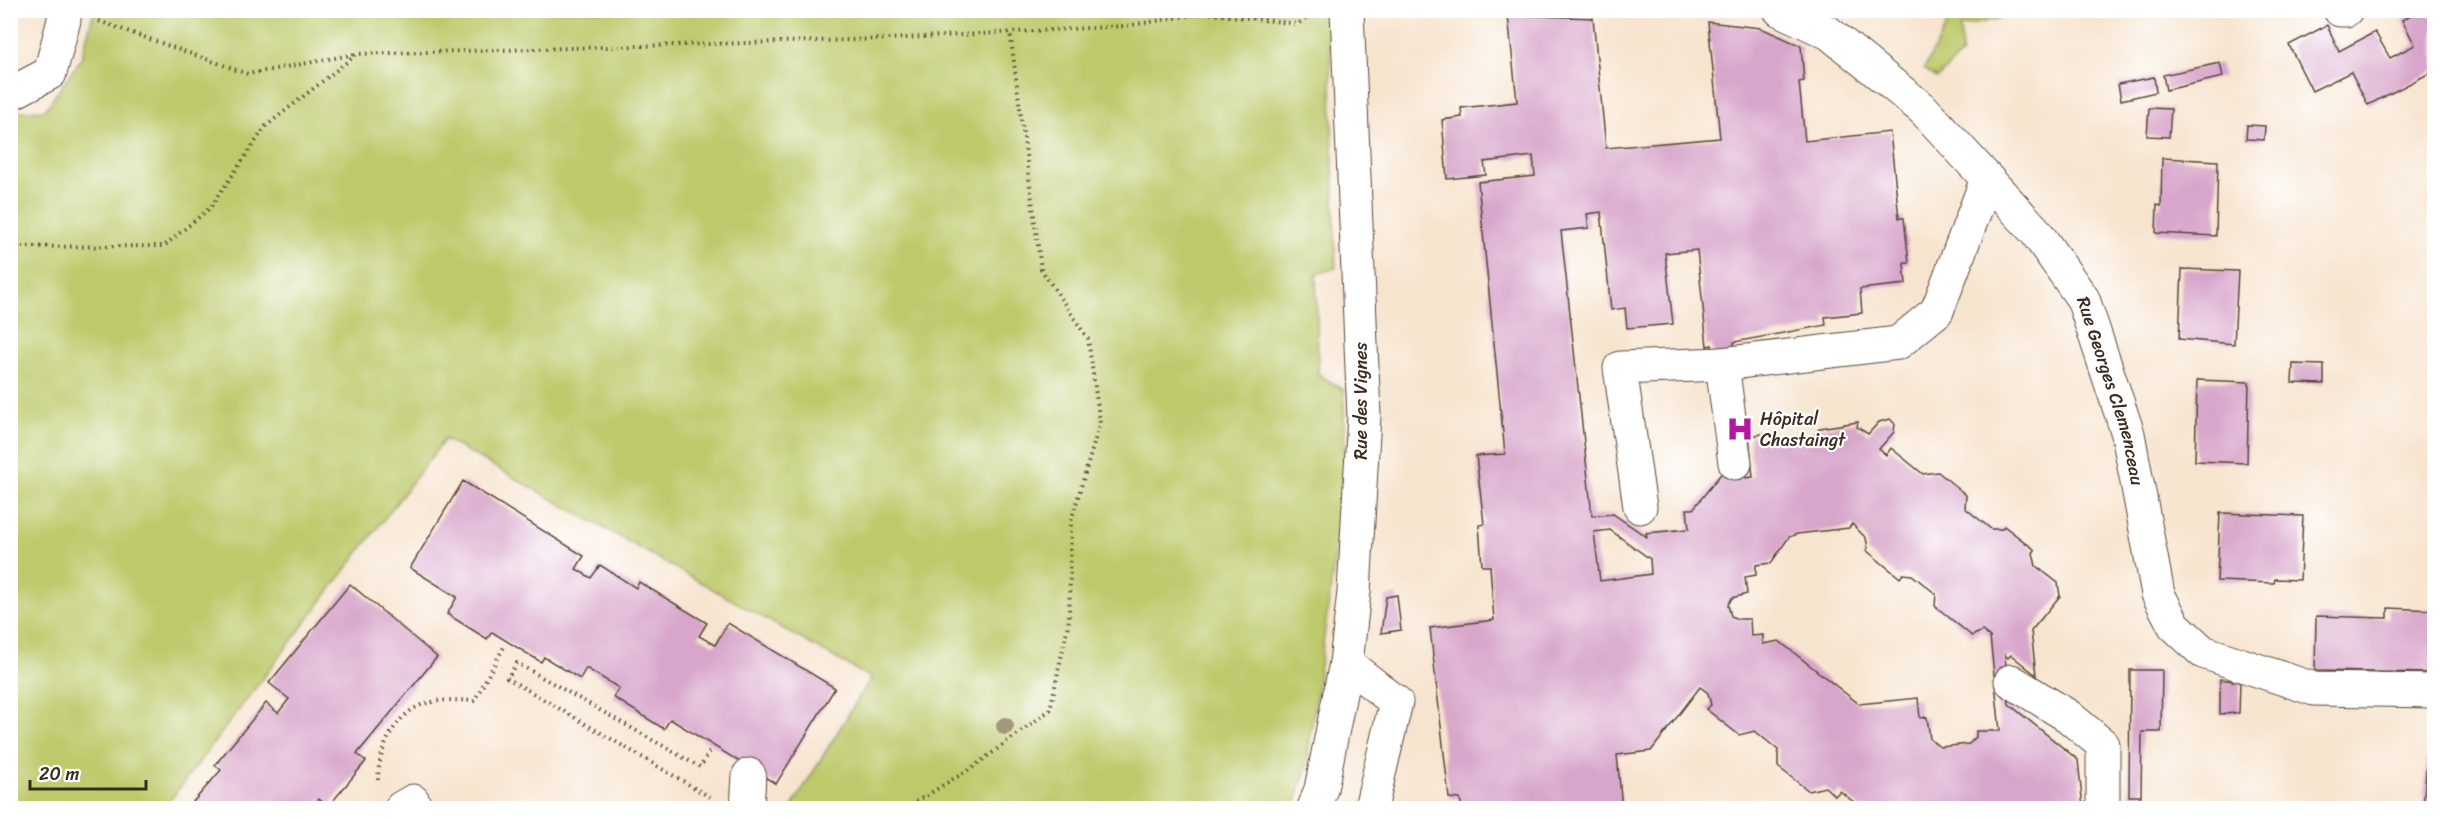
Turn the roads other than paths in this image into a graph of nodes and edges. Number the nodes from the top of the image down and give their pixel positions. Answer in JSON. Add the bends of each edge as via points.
{"nodes":[{"id":1,"x":64,"y":10,"type":"edge"},
{"id":2,"x":1347,"y":10,"type":"edge"},
{"id":3,"x":1780,"y":10,"type":"edge"},
{"id":4,"x":2340,"y":10,"type":"edge"},
{"id":5,"x":2346,"y":10,"type":"edge"},
{"id":6,"x":10,"y":94,"type":"edge"},
{"id":7,"x":1987,"y":179,"type":"junction"},
{"id":8,"x":1722,"y":364,"type":"junction"},
{"id":9,"x":1735,"y":463,"type":"dead end"},
{"id":10,"x":1640,"y":507,"type":"dead end"},
{"id":11,"x":1346,"y":663,"type":"junction"},
{"id":12,"x":2011,"y":681,"type":"dead end"},
{"id":13,"x":2434,"y":691,"type":"edge"},
{"id":14,"x":749,"y":775,"type":"dead end"},
{"id":15,"x":1317,"y":799,"type":"edge"},
{"id":16,"x":747,"y":808,"type":"edge"},
{"id":17,"x":1371,"y":808,"type":"edge"},
{"id":18,"x":2103,"y":808,"type":"edge"}],
"edges":[{"from":1,"to":6,"type":"street","via":[[50,73]]},
{"from":2,"to":11,"type":"street","name":"Rue des Vignes","via":[[1364,416]]},
{"from":3,"to":7,"type":"street","name":"Rue Georges Clemenceau","via":[[1829,33],[1877,70],[1924,110]]},
{"from":4,"to":5,"type":"street"},
{"from":7,"to":8,"type":"street","via":[[1937,311],[1898,343]]},
{"from":7,"to":13,"type":"street","name":"Rue Georges Clemenceau","via":[[2036,232],[2083,299],[2127,434],[2158,594],[2174,626],[2203,652],[2314,689]]},
{"from":8,"to":9,"type":"street"},
{"from":8,"to":10,"type":"street","via":[[1620,368]]},
{"from":11,"to":15,"type":"street","name":"Rue des Vignes"},
{"from":11,"to":17,"type":"street","via":[[1396,702]]},
{"from":12,"to":18,"type":"street","via":[[2068,716],[2103,745]]},
{"from":14,"to":16,"type":"street"}]}
